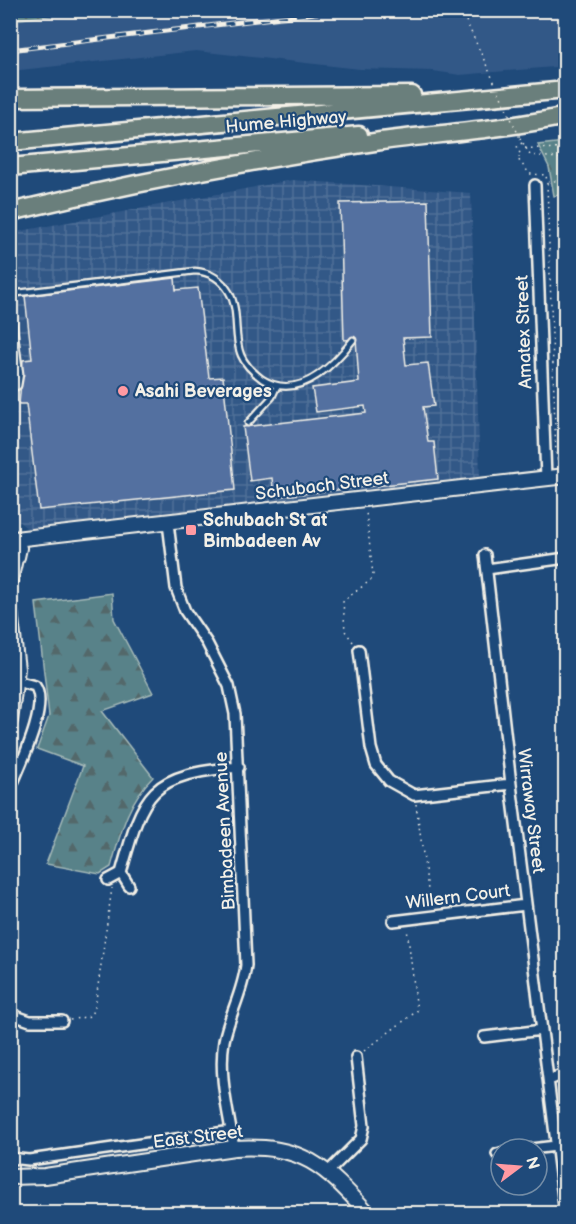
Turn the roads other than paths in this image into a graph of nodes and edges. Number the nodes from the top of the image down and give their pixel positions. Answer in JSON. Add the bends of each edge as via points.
{"nodes":[{"id":1,"x":566,"y":87,"type":"edge"},
{"id":2,"x":10,"y":98,"type":"edge"},
{"id":3,"x":566,"y":115,"type":"edge"},
{"id":4,"x":10,"y":142,"type":"edge"},
{"id":5,"x":10,"y":167,"type":"edge"},
{"id":6,"x":535,"y":185,"type":"dead end"},
{"id":7,"x":10,"y":212,"type":"edge"},
{"id":8,"x":10,"y":296,"type":"edge"},
{"id":9,"x":353,"y":340,"type":"dead end"},
{"id":10,"x":277,"y":386,"type":"junction"},
{"id":11,"x":10,"y":390,"type":"edge"},
{"id":12,"x":248,"y":423,"type":"dead end"},
{"id":13,"x":566,"y":476,"type":"edge"},
{"id":14,"x":546,"y":478,"type":"junction"},
{"id":15,"x":168,"y":523,"type":"junction"},
{"id":16,"x":15,"y":546,"type":"edge"},
{"id":17,"x":485,"y":555,"type":"dead end"},
{"id":18,"x":566,"y":558,"type":"edge"},
{"id":19,"x":487,"y":569,"type":"junction"},
{"id":20,"x":10,"y":581,"type":"edge"},
{"id":21,"x":10,"y":611,"type":"edge"},
{"id":22,"x":358,"y":650,"type":"road end"},
{"id":23,"x":16,"y":681,"type":"junction"},
{"id":24,"x":10,"y":721,"type":"edge"},
{"id":25,"x":239,"y":767,"type":"junction"},
{"id":26,"x":511,"y":784,"type":"junction"},
{"id":27,"x":10,"y":790,"type":"edge"},
{"id":28,"x":129,"y":886,"type":"dead end"},
{"id":29,"x":526,"y":905,"type":"junction"},
{"id":30,"x":393,"y":921,"type":"dead end"},
{"id":31,"x":10,"y":1014,"type":"edge"},
{"id":32,"x":62,"y":1021,"type":"road end"},
{"id":33,"x":542,"y":1030,"type":"junction"},
{"id":34,"x":484,"y":1037,"type":"dead end"},
{"id":35,"x":356,"y":1058,"type":"road end"},
{"id":36,"x":566,"y":1073,"type":"edge"},
{"id":37,"x":549,"y":1080,"type":"junction"},
{"id":38,"x":232,"y":1131,"type":"junction"},
{"id":39,"x":556,"y":1146,"type":"junction"},
{"id":40,"x":549,"y":1147,"type":"edge"},
{"id":41,"x":234,"y":1148,"type":"junction"},
{"id":42,"x":10,"y":1158,"type":"edge"},
{"id":43,"x":329,"y":1171,"type":"junction"},
{"id":44,"x":10,"y":1177,"type":"edge"},
{"id":45,"x":369,"y":1214,"type":"edge"},
{"id":46,"x":565,"y":1214,"type":"edge"}],
"edges":[{"from":1,"to":2,"type":"highway","via":[[431,94]]},
{"from":1,"to":4,"type":"highway","name":"Hume Highway"},
{"from":3,"to":5,"type":"highway","name":"Hume Highway"},
{"from":3,"to":7,"type":"highway","via":[[533,123],[290,156]]},
{"from":6,"to":14,"type":"street","name":"Amatex Street"},
{"from":8,"to":10,"type":"lane","via":[[195,271],[210,274],[224,285],[232,299],[243,359],[262,378]]},
{"from":8,"to":11,"type":"lane","via":[[20,374],[18,386]]},
{"from":9,"to":10,"type":"lane","via":[[341,356],[308,382],[295,387]]},
{"from":10,"to":12,"type":"lane"},
{"from":13,"to":14,"type":"street","name":"Schubach Street"},
{"from":14,"to":15,"type":"street","name":"Schubach Street"},
{"from":15,"to":16,"type":"street","name":"Schubach Street","via":[[46,536]]},
{"from":15,"to":25,"type":"street","name":"Bimbadeen Avenue","via":[[176,588],[184,611],[207,643],[229,686]]},
{"from":16,"to":20,"type":"street"},
{"from":17,"to":19,"type":"street","name":"Wirraway Street"},
{"from":18,"to":19,"type":"street"},
{"from":19,"to":26,"type":"street","name":"Wirraway Street"},
{"from":21,"to":23,"type":"street"},
{"from":22,"to":26,"type":"street","via":[[371,748],[375,765],[389,782],[414,795]]},
{"from":23,"to":24,"type":"street"},
{"from":23,"to":27,"type":"street","via":[[35,686],[40,700]]},
{"from":25,"to":28,"type":"street","via":[[179,775],[159,789],[137,816],[114,877]]},
{"from":25,"to":38,"type":"street","name":"Bimbadeen Avenue","via":[[246,965],[244,985],[222,1056]]},
{"from":26,"to":29,"type":"street","name":"Wirraway Street"},
{"from":29,"to":30,"type":"street","name":"Willern Court"},
{"from":29,"to":33,"type":"street","name":"Wirraway Street"},
{"from":31,"to":32,"type":"street","via":[[30,1021]]},
{"from":33,"to":34,"type":"street"},
{"from":33,"to":37,"type":"street","name":"Wirraway Street"},
{"from":35,"to":43,"type":"street","via":[[364,1126],[361,1139]]},
{"from":36,"to":37,"type":"street"},
{"from":37,"to":39,"type":"street","name":"Wirraway Street"},
{"from":38,"to":41,"type":"street","name":"Bimbadeen Avenue"},
{"from":38,"to":42,"type":"street","name":"East Street","via":[[29,1160]]},
{"from":39,"to":40,"type":"street"},
{"from":39,"to":46,"type":"street","name":"Wirraway Street"},
{"from":41,"to":43,"type":"street","name":"East Street","via":[[290,1153]]},
{"from":41,"to":44,"type":"street","name":"East Street","via":[[45,1176]]},
{"from":43,"to":45,"type":"street","name":"East Street"}]}
